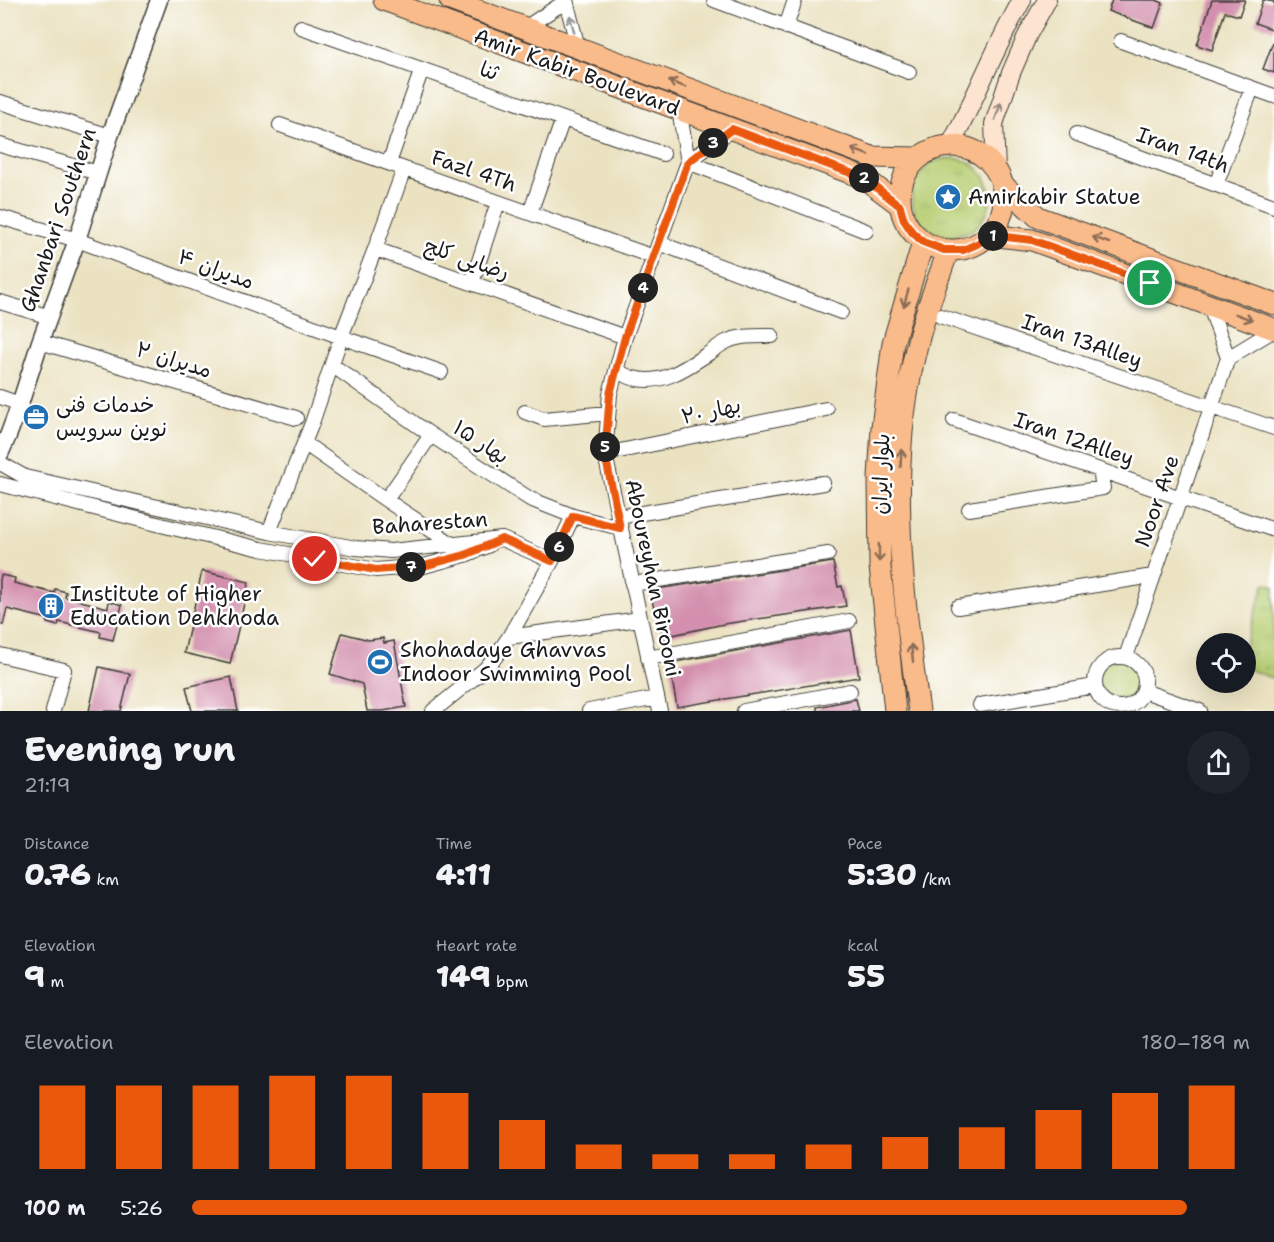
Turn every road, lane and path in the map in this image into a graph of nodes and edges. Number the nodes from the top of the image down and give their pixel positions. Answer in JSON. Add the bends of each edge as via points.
{"nodes":[{"id":1,"x":159,"y":0,"type":"edge"},
{"id":2,"x":384,"y":0,"type":"edge"},
{"id":3,"x":450,"y":0,"type":"edge"},
{"id":4,"x":566,"y":0,"type":"edge"},
{"id":5,"x":714,"y":0,"type":"edge"},
{"id":6,"x":795,"y":0,"type":"edge"},
{"id":7,"x":1022,"y":0,"type":"edge"},
{"id":8,"x":1047,"y":0,"type":"edge"},
{"id":9,"x":301,"y":27,"type":"dead end"},
{"id":10,"x":786,"y":27,"type":"junction"},
{"id":11,"x":525,"y":28,"type":"junction"},
{"id":12,"x":1121,"y":41,"type":"dead end"},
{"id":13,"x":578,"y":48,"type":"junction"},
{"id":14,"x":422,"y":69,"type":"junction"},
{"id":15,"x":909,"y":72,"type":"dead end"},
{"id":16,"x":1252,"y":88,"type":"junction"},
{"id":17,"x":1274,"y":96,"type":"edge"},
{"id":18,"x":0,"y":102,"type":"edge"},
{"id":19,"x":679,"y":110,"type":"junction"},
{"id":20,"x":563,"y":119,"type":"junction"},
{"id":21,"x":280,"y":125,"type":"dead end"},
{"id":22,"x":732,"y":129,"type":"junction"},
{"id":23,"x":1077,"y":134,"type":"dead end"},
{"id":24,"x":110,"y":136,"type":"junction"},
{"id":25,"x":0,"y":145,"type":"edge"},
{"id":26,"x":950,"y":146,"type":"junction"},
{"id":27,"x":663,"y":154,"type":"dead end"},
{"id":28,"x":918,"y":158,"type":"junction"},
{"id":29,"x":688,"y":162,"type":"junction"},
{"id":30,"x":389,"y":164,"type":"junction"},
{"id":31,"x":404,"y":169,"type":"junction"},
{"id":32,"x":98,"y":173,"type":"junction"},
{"id":33,"x":999,"y":177,"type":"junction"},
{"id":34,"x":1216,"y":185,"type":"junction"},
{"id":35,"x":498,"y":202,"type":"junction"},
{"id":36,"x":900,"y":206,"type":"junction"},
{"id":37,"x":1274,"y":207,"type":"edge"},
{"id":38,"x":530,"y":213,"type":"junction"},
{"id":39,"x":0,"y":217,"type":"edge"},
{"id":40,"x":866,"y":231,"type":"dead end"},
{"id":41,"x":989,"y":235,"type":"junction"},
{"id":42,"x":77,"y":240,"type":"junction"},
{"id":43,"x":923,"y":242,"type":"junction"},
{"id":44,"x":375,"y":249,"type":"junction"},
{"id":45,"x":656,"y":250,"type":"junction"},
{"id":46,"x":948,"y":251,"type":"junction"},
{"id":47,"x":472,"y":283,"type":"junction"},
{"id":48,"x":0,"y":302,"type":"edge"},
{"id":49,"x":1209,"y":304,"type":"junction"},
{"id":50,"x":1274,"y":304,"type":"edge"},
{"id":51,"x":841,"y":312,"type":"dead end"},
{"id":52,"x":939,"y":316,"type":"dead end"},
{"id":53,"x":50,"y":317,"type":"junction"},
{"id":54,"x":1274,"y":329,"type":"edge"},
{"id":55,"x":772,"y":336,"type":"dead end"},
{"id":56,"x":340,"y":337,"type":"junction"},
{"id":57,"x":625,"y":337,"type":"junction"},
{"id":58,"x":40,"y":342,"type":"junction"},
{"id":59,"x":1228,"y":358,"type":"junction"},
{"id":60,"x":332,"y":365,"type":"junction"},
{"id":61,"x":616,"y":371,"type":"junction"},
{"id":62,"x":441,"y":372,"type":"dead end"},
{"id":63,"x":0,"y":397,"type":"edge"},
{"id":64,"x":20,"y":404,"type":"junction"},
{"id":65,"x":1211,"y":406,"type":"junction"},
{"id":66,"x":826,"y":409,"type":"dead end"},
{"id":67,"x":525,"y":412,"type":"dead end"},
{"id":68,"x":608,"y":413,"type":"junction"},
{"id":69,"x":296,"y":418,"type":"dead end"},
{"id":70,"x":954,"y":420,"type":"dead end"},
{"id":71,"x":1274,"y":428,"type":"edge"},
{"id":72,"x":431,"y":435,"type":"junction"},
{"id":73,"x":304,"y":443,"type":"junction"},
{"id":74,"x":0,"y":454,"type":"edge"},
{"id":75,"x":605,"y":454,"type":"junction"},
{"id":76,"x":0,"y":463,"type":"edge"},
{"id":77,"x":1100,"y":470,"type":"junction"},
{"id":78,"x":823,"y":483,"type":"dead end"},
{"id":79,"x":0,"y":484,"type":"edge"},
{"id":80,"x":1180,"y":498,"type":"junction"},
{"id":81,"x":386,"y":500,"type":"junction"},
{"id":82,"x":969,"y":509,"type":"dead end"},
{"id":83,"x":573,"y":516,"type":"junction"},
{"id":84,"x":619,"y":523,"type":"junction"},
{"id":85,"x":1274,"y":530,"type":"edge"},
{"id":86,"x":270,"y":532,"type":"junction"},
{"id":87,"x":502,"y":539,"type":"junction"},
{"id":88,"x":452,"y":544,"type":"junction"},
{"id":89,"x":828,"y":554,"type":"dead end"},
{"id":90,"x":552,"y":561,"type":"junction"},
{"id":91,"x":1153,"y":576,"type":"junction"},
{"id":92,"x":632,"y":584,"type":"junction"},
{"id":93,"x":958,"y":607,"type":"dead end"},
{"id":94,"x":640,"y":619,"type":"junction"},
{"id":95,"x":849,"y":621,"type":"dead end"},
{"id":96,"x":509,"y":637,"type":"junction"},
{"id":97,"x":0,"y":655,"type":"edge"},
{"id":98,"x":1126,"y":657,"type":"junction"},
{"id":99,"x":648,"y":658,"type":"junction"},
{"id":100,"x":1095,"y":686,"type":"junction"},
{"id":101,"x":850,"y":691,"type":"dead end"},
{"id":102,"x":1144,"y":691,"type":"junction"},
{"id":103,"x":658,"y":705,"type":"edge"},
{"id":104,"x":980,"y":705,"type":"dead end"},
{"id":105,"x":1125,"y":709,"type":"edge"},
{"id":106,"x":53,"y":711,"type":"edge"},
{"id":107,"x":434,"y":711,"type":"edge"},
{"id":108,"x":589,"y":711,"type":"edge"},
{"id":109,"x":744,"y":711,"type":"edge"},
{"id":110,"x":895,"y":711,"type":"edge"},
{"id":111,"x":919,"y":711,"type":"edge"},
{"id":112,"x":1200,"y":711,"type":"edge"}],
"edges":[{"from":1,"to":24,"type":"street","name":"Ghanbari Southern"},
{"from":2,"to":19,"type":"main road","name":"Amir Kabir Boulevard"},
{"from":3,"to":11,"type":"main road","name":"Amir Kabir Boulevard"},
{"from":4,"to":11,"type":"street"},
{"from":13,"to":4,"type":"street","one_way":true},
{"from":5,"to":10,"type":"street"},
{"from":6,"to":10,"type":"street"},
{"from":7,"to":26,"type":"main road"},
{"from":33,"to":8,"type":"main road","one_way":true,"via":[[994,124],[1015,64]]},
{"from":9,"to":14,"type":"street","name":"ثنا"},
{"from":10,"to":15,"type":"street"},
{"from":11,"to":13,"type":"main road","name":"Amir Kabir Boulevard"},
{"from":12,"to":16,"type":"street"},
{"from":28,"to":13,"type":"main road","name":"Amir Kabir Boulevard","one_way":true,"via":[[872,157]]},
{"from":14,"to":20,"type":"street","name":"ثنا"},
{"from":14,"to":30,"type":"street"},
{"from":16,"to":17,"type":"street"},
{"from":16,"to":34,"type":"street"},
{"from":18,"to":24,"type":"street"},
{"from":19,"to":22,"type":"main road","name":"Amir Kabir Boulevard"},
{"from":19,"to":29,"type":"street"},
{"from":20,"to":27,"type":"street","name":"ثنا"},
{"from":20,"to":38,"type":"street"},
{"from":21,"to":30,"type":"street","name":"Fazl 4Th"},
{"from":22,"to":29,"type":"street"},
{"from":22,"to":36,"type":"main road","name":"Amir Kabir Boulevard","via":[[864,178]]},
{"from":23,"to":34,"type":"street","name":"Iran 14th"},
{"from":24,"to":32,"type":"street","name":"Ghanbari Southern"},
{"from":25,"to":32,"type":"street"},
{"from":26,"to":28,"type":"main road","via":[[933,149]]},
{"from":26,"to":33,"type":"main road","via":[[968,148],[984,156]]},
{"from":28,"to":36,"type":"main road","via":[[906,171],[900,188]]},
{"from":29,"to":40,"type":"street"},
{"from":29,"to":45,"type":"street","name":"Aboureyhan Birooni"},
{"from":30,"to":31,"type":"street","name":"Fazl 4Th"},
{"from":31,"to":35,"type":"street","name":"Fazl 4Th"},
{"from":31,"to":44,"type":"street"},
{"from":32,"to":42,"type":"street","name":"Ghanbari Southern"},
{"from":33,"to":41,"type":"main road","via":[[1005,203],[1000,220]]},
{"from":50,"to":33,"type":"main road","one_way":true,"via":[[1038,217]]},
{"from":34,"to":37,"type":"street","name":"Iran 14th"},
{"from":35,"to":38,"type":"street","name":"Fazl 4Th"},
{"from":35,"to":47,"type":"street"},
{"from":36,"to":43,"type":"main road","via":[[904,220]]},
{"from":38,"to":45,"type":"street","name":"Fazl 4Th"},
{"from":39,"to":42,"type":"street","name":"مدیران ۴"},
{"from":41,"to":46,"type":"main road","via":[[963,250]]},
{"from":41,"to":49,"type":"main road","via":[[1032,240]]},
{"from":42,"to":53,"type":"street","name":"Ghanbari Southern"},
{"from":42,"to":56,"type":"street","name":"مدیران ۴"},
{"from":43,"to":46,"type":"main road"},
{"from":43,"to":110,"type":"main road","name":"بلوار ایران","one_way":true,"via":[[893,343],[882,427],[880,566]]},
{"from":44,"to":47,"type":"street","name":"رضایی کلج"},
{"from":44,"to":56,"type":"street"},
{"from":45,"to":51,"type":"street","name":"Fazl 4Th"},
{"from":45,"to":57,"type":"street","name":"Aboureyhan Birooni"},
{"from":111,"to":46,"type":"main road","name":"بلوار ایران","one_way":true,"via":[[902,543],[902,431],[923,322]]},
{"from":47,"to":57,"type":"street","name":"رضایی کلج"},
{"from":48,"to":53,"type":"street"},
{"from":49,"to":54,"type":"main road","one_way":true},
{"from":49,"to":59,"type":"street"},
{"from":52,"to":65,"type":"street","name":"Iran 13Alley"},
{"from":53,"to":58,"type":"street","name":"Ghanbari Southern"},
{"from":54,"to":59,"type":"street"},
{"from":55,"to":61,"type":"street","via":[[727,341],[660,379],[644,380]]},
{"from":56,"to":60,"type":"street"},
{"from":56,"to":62,"type":"street","name":"مدیران ۴"},
{"from":57,"to":61,"type":"street","name":"Aboureyhan Birooni"},
{"from":58,"to":64,"type":"street","name":"Ghanbari Southern"},
{"from":58,"to":69,"type":"street","name":"مدیران ۲"},
{"from":59,"to":65,"type":"street","name":"Noor Ave"},
{"from":60,"to":72,"type":"street","name":"بهار ۱۵"},
{"from":60,"to":73,"type":"street"},
{"from":61,"to":68,"type":"street","name":"Aboureyhan Birooni"},
{"from":63,"to":64,"type":"street"},
{"from":64,"to":74,"type":"street","name":"Ghanbari Southern"},
{"from":65,"to":71,"type":"street","name":"Iran 13Alley"},
{"from":65,"to":80,"type":"street","name":"Noor Ave"},
{"from":66,"to":75,"type":"street","name":"بهار ۲۰"},
{"from":67,"to":68,"type":"street","via":[[544,419]]},
{"from":68,"to":75,"type":"street","name":"Aboureyhan Birooni"},
{"from":70,"to":77,"type":"street","name":"Iran 12Alley"},
{"from":72,"to":81,"type":"street"},
{"from":72,"to":83,"type":"street","name":"بهار ۱۵","via":[[530,499]]},
{"from":73,"to":81,"type":"street"},
{"from":73,"to":86,"type":"street"},
{"from":75,"to":84,"type":"street","name":"Aboureyhan Birooni"},
{"from":76,"to":86,"type":"street","name":"Baharestan","via":[[25,477]]},
{"from":77,"to":80,"type":"street","name":"Iran 12Alley"},
{"from":77,"to":82,"type":"street","via":[[1103,488]]},
{"from":78,"to":84,"type":"street"},
{"from":79,"to":87,"type":"street","name":"Baharestan","via":[[261,549],[376,570],[424,566],[465,555]]},
{"from":80,"to":85,"type":"street","name":"Iran 12Alley"},
{"from":80,"to":91,"type":"street","name":"Noor Ave"},
{"from":81,"to":88,"type":"street"},
{"from":83,"to":84,"type":"street","name":"بهار ۱۵"},
{"from":83,"to":90,"type":"street"},
{"from":84,"to":92,"type":"street","name":"Aboureyhan Birooni"},
{"from":86,"to":88,"type":"street","name":"Baharestan","via":[[391,551]]},
{"from":87,"to":88,"type":"street","name":"Baharestan"},
{"from":87,"to":90,"type":"street"},
{"from":89,"to":92,"type":"street"},
{"from":90,"to":96,"type":"street"},
{"from":91,"to":93,"type":"street"},
{"from":91,"to":98,"type":"street","name":"Noor Ave"},
{"from":92,"to":94,"type":"street","name":"Aboureyhan Birooni"},
{"from":94,"to":96,"type":"street"},
{"from":94,"to":99,"type":"street","name":"Aboureyhan Birooni"},
{"from":95,"to":99,"type":"street"},
{"from":96,"to":107,"type":"street","via":[[485,669]]},
{"from":97,"to":106,"type":"street","via":[[64,670]]},
{"from":98,"to":100,"type":"street","via":[[1103,663]]},
{"from":98,"to":102,"type":"street","via":[[1140,666],[1146,683]]},
{"from":99,"to":103,"type":"street","name":"Aboureyhan Birooni"},
{"from":100,"to":104,"type":"street"},
{"from":100,"to":105,"type":"street","via":[[1102,700]]},
{"from":101,"to":109,"type":"street"},
{"from":102,"to":105,"type":"street"},
{"from":102,"to":112,"type":"street"},
{"from":103,"to":108,"type":"street"}]}
